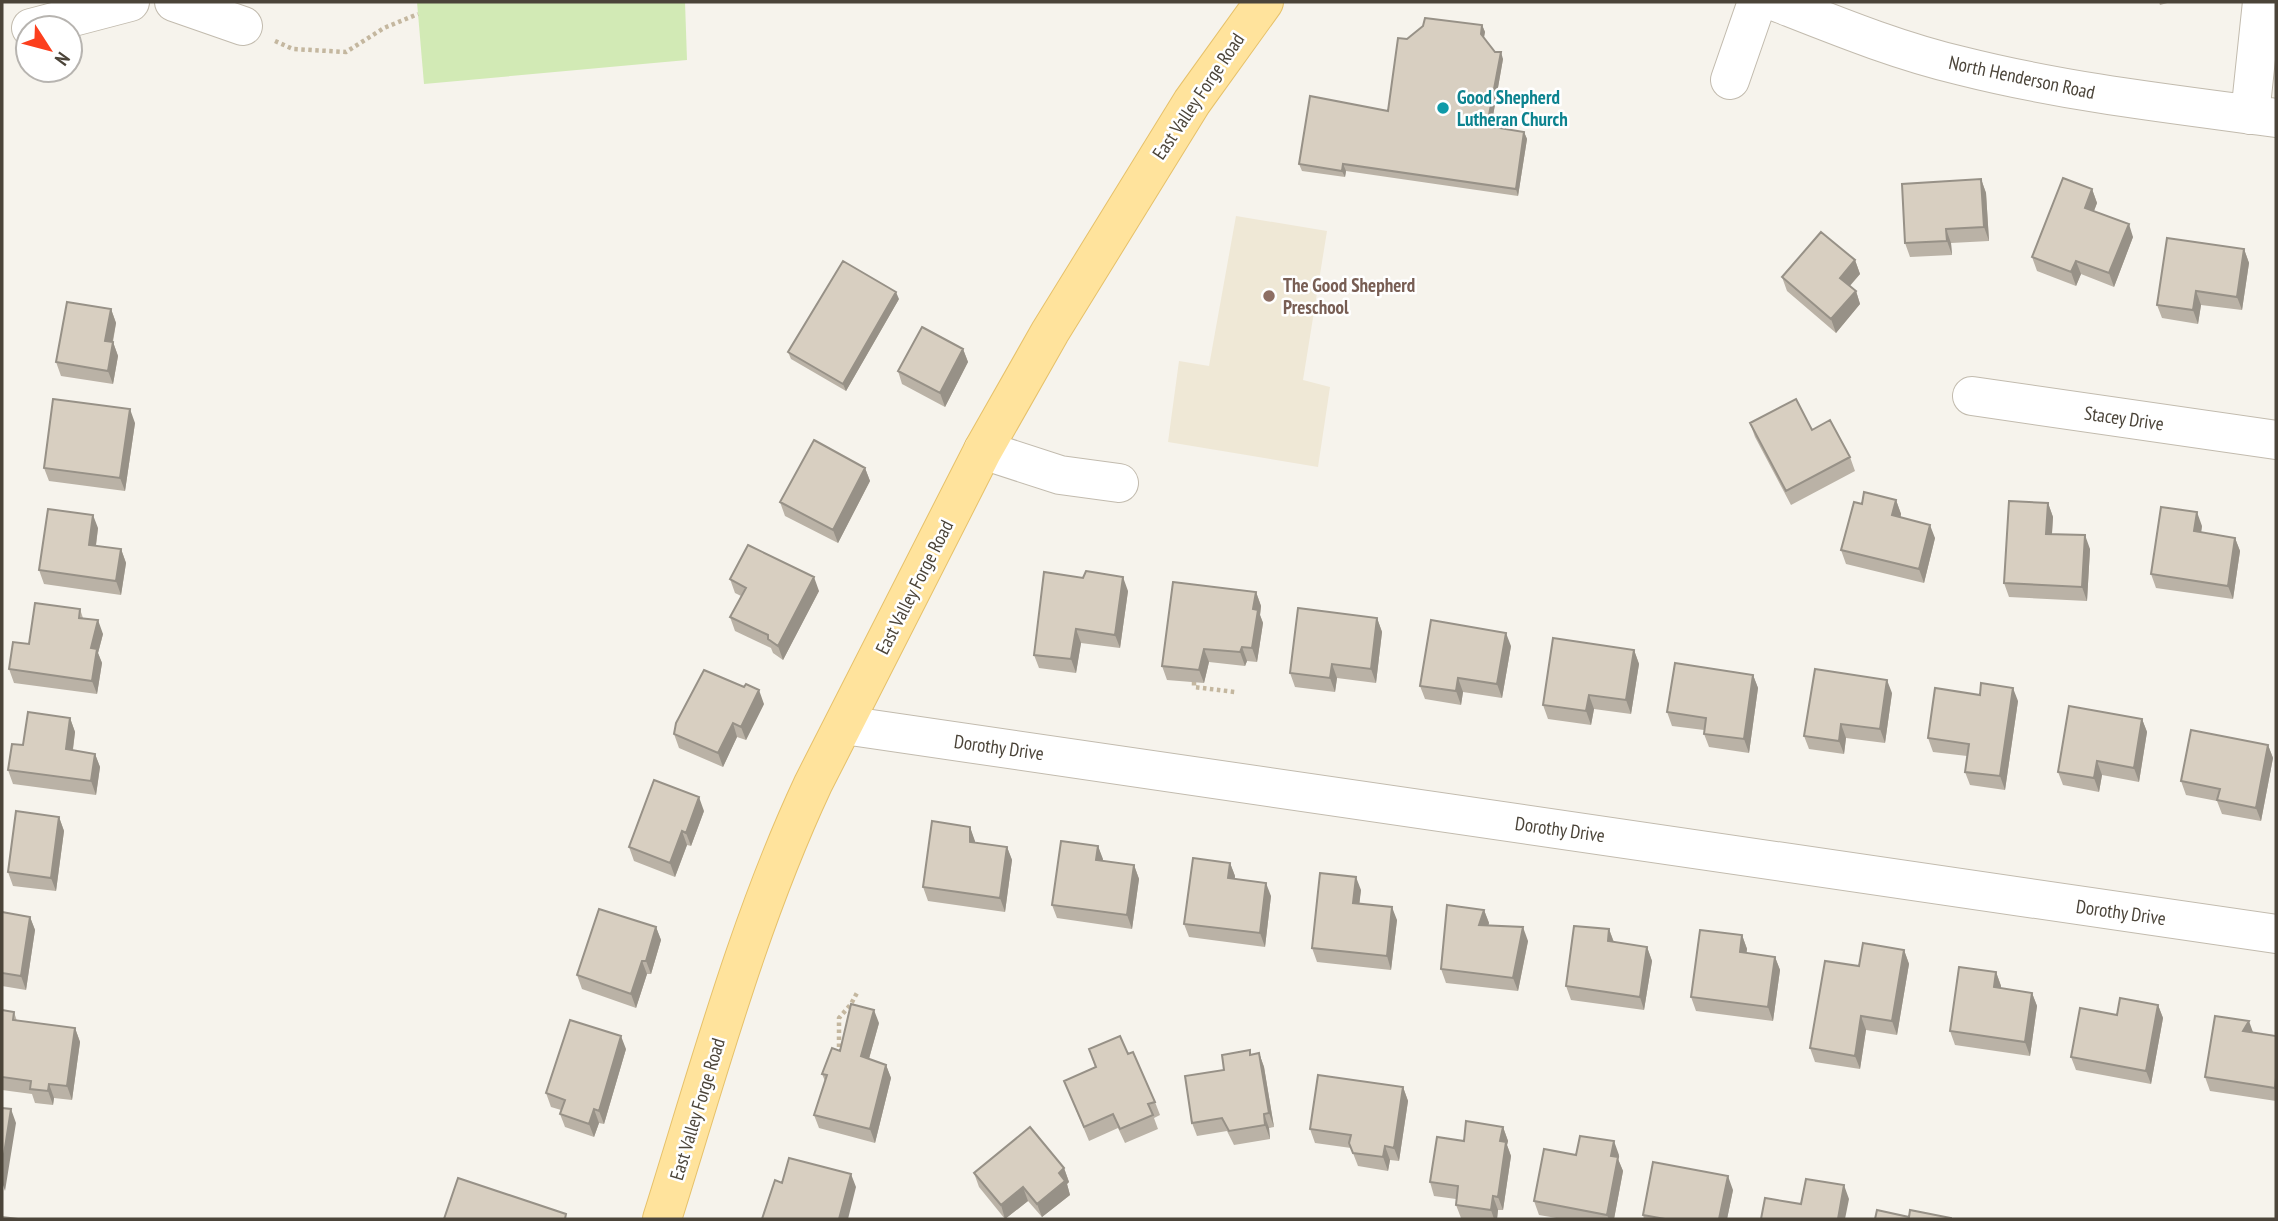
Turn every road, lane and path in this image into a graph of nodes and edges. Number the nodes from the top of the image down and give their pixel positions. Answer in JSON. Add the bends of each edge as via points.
{"nodes":[{"id":1,"x":130,"y":2,"type":"edge"},
{"id":2,"x":174,"y":2,"type":"edge"},
{"id":3,"x":1264,"y":2,"type":"edge"},
{"id":4,"x":1757,"y":2,"type":"edge"},
{"id":5,"x":1776,"y":2,"type":"edge"},
{"id":6,"x":2263,"y":2,"type":"edge"},
{"id":7,"x":84,"y":14,"type":"edge"},
{"id":8,"x":418,"y":14,"type":"dead end"},
{"id":9,"x":243,"y":26,"type":"joint"},
{"id":10,"x":1730,"y":80,"type":"dead end"},
{"id":11,"x":2263,"y":116,"type":"edge"},
{"id":12,"x":1972,"y":396,"type":"dead end"},
{"id":13,"x":2276,"y":440,"type":"edge"},
{"id":14,"x":983,"y":450,"type":"junction"},
{"id":15,"x":1119,"y":483,"type":"dead end"},
{"id":16,"x":1194,"y":682,"type":"edge"},
{"id":17,"x":1235,"y":692,"type":"dead end"},
{"id":18,"x":844,"y":724,"type":"junction"},
{"id":19,"x":2276,"y":934,"type":"edge"},
{"id":20,"x":858,"y":991,"type":"dead end"},
{"id":21,"x":846,"y":1058,"type":"edge"},
{"id":22,"x":662,"y":1219,"type":"edge"}],
"edges":[{"from":1,"to":7,"type":"street"},
{"from":2,"to":9,"type":"street"},
{"from":3,"to":14,"type":"main road","name":"East Valley Forge Road","via":[[1148,171]]},
{"from":4,"to":10,"type":"street"},
{"from":5,"to":11,"type":"street","name":"North Henderson Road","via":[[1961,66],[2125,98]]},
{"from":6,"to":11,"type":"street"},
{"from":8,"to":9,"type":"path","via":[[346,52],[293,49]]},
{"from":12,"to":13,"type":"street","name":"Stacey Drive"},
{"from":14,"to":15,"type":"street","via":[[1060,475]]},
{"from":14,"to":18,"type":"main road","name":"East Valley Forge Road"},
{"from":16,"to":17,"type":"path","via":[[1194,687]]},
{"from":18,"to":19,"type":"street","name":"Dorothy Drive"},
{"from":18,"to":22,"type":"main road","name":"East Valley Forge Road","via":[[762,903]]},
{"from":20,"to":21,"type":"path","via":[[839,1018],[839,1055]]}]}
